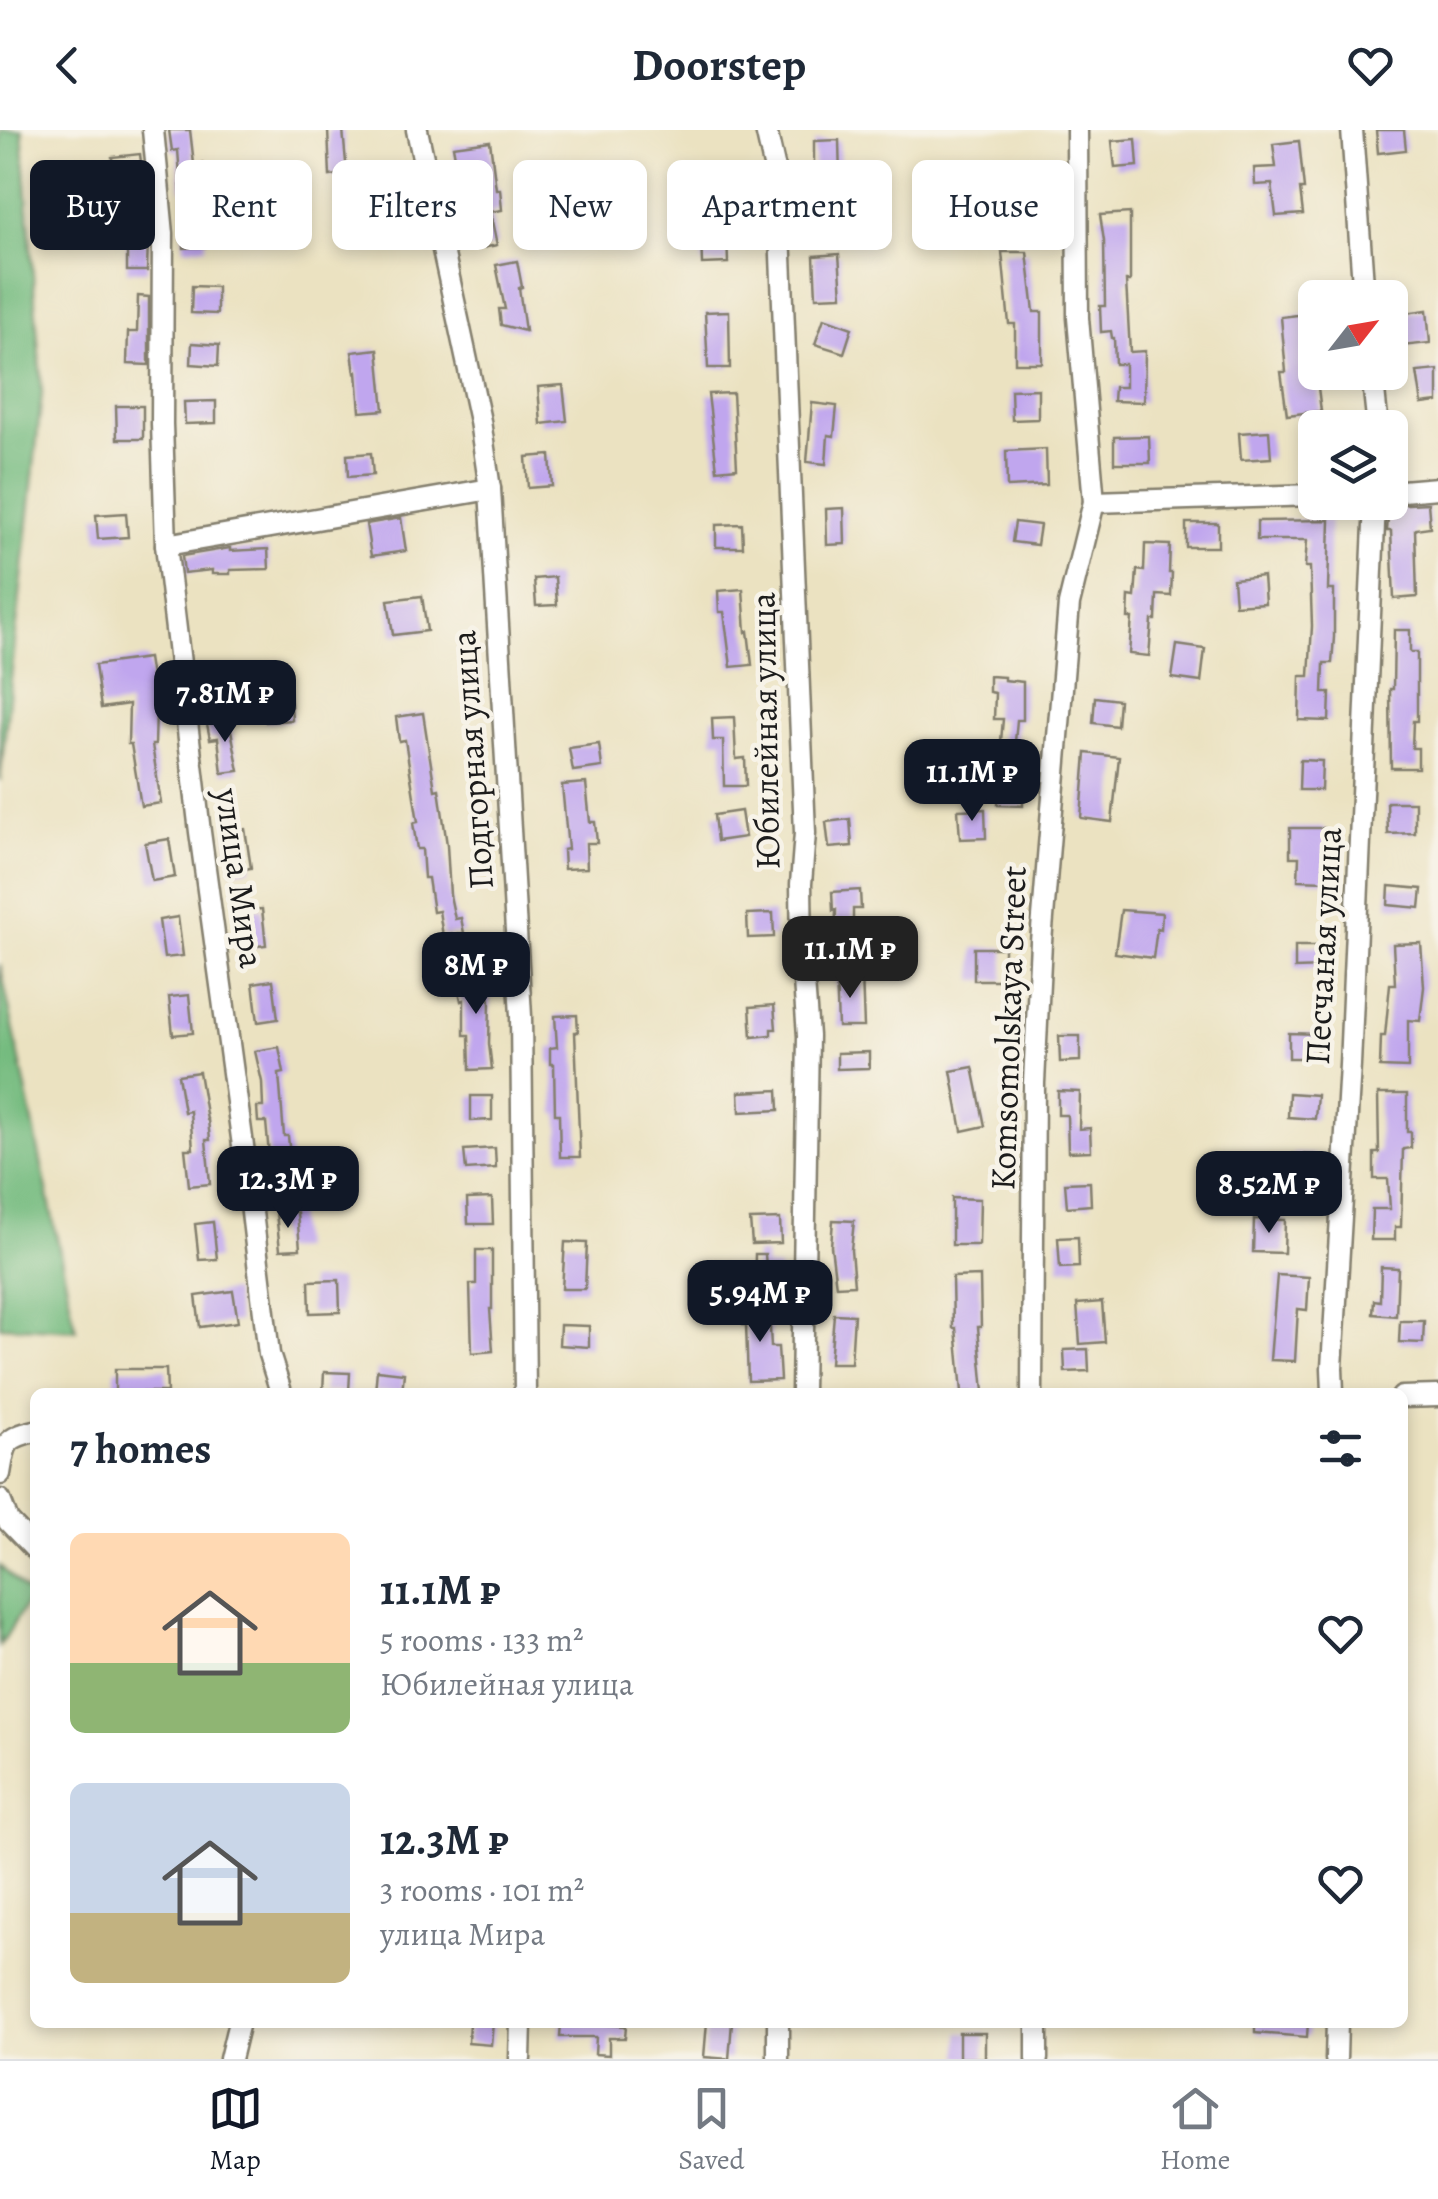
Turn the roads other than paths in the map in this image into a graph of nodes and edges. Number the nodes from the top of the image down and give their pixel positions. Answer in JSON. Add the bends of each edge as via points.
{"nodes":[{"id":1,"x":153,"y":130,"type":"edge"},
{"id":2,"x":417,"y":130,"type":"edge"},
{"id":3,"x":766,"y":130,"type":"edge"},
{"id":4,"x":1077,"y":130,"type":"edge"},
{"id":5,"x":1352,"y":130,"type":"edge"},
{"id":6,"x":1363,"y":280,"type":"edge"},
{"id":7,"x":1438,"y":488,"type":"edge"},
{"id":8,"x":490,"y":489,"type":"junction"},
{"id":9,"x":1408,"y":490,"type":"edge"},
{"id":10,"x":1298,"y":496,"type":"edge"},
{"id":11,"x":1094,"y":502,"type":"junction"},
{"id":12,"x":1374,"y":520,"type":"edge"},
{"id":13,"x":166,"y":545,"type":"junction"},
{"id":14,"x":280,"y":1388,"type":"edge"},
{"id":15,"x":525,"y":1388,"type":"edge"},
{"id":16,"x":802,"y":1388,"type":"edge"},
{"id":17,"x":1032,"y":1388,"type":"edge"},
{"id":18,"x":1333,"y":1388,"type":"edge"},
{"id":19,"x":1438,"y":1396,"type":"edge"},
{"id":20,"x":1408,"y":1397,"type":"edge"},
{"id":21,"x":30,"y":1432,"type":"edge"},
{"id":22,"x":0,"y":1474,"type":"edge"},
{"id":23,"x":0,"y":1500,"type":"edge"},
{"id":24,"x":30,"y":1544,"type":"edge"},
{"id":25,"x":238,"y":2028,"type":"edge"},
{"id":26,"x":521,"y":2028,"type":"edge"},
{"id":27,"x":778,"y":2028,"type":"edge"},
{"id":28,"x":1037,"y":2028,"type":"edge"},
{"id":29,"x":1337,"y":2028,"type":"edge"},
{"id":30,"x":230,"y":2059,"type":"edge"},
{"id":31,"x":520,"y":2059,"type":"edge"},
{"id":32,"x":778,"y":2059,"type":"edge"},
{"id":33,"x":1037,"y":2059,"type":"edge"},
{"id":34,"x":1336,"y":2059,"type":"edge"}],
"edges":[{"from":1,"to":13,"type":"street","name":"улица Мира","via":[[163,234]]},
{"from":2,"to":8,"type":"street","name":"Подгорная улица"},
{"from":3,"to":16,"type":"street","name":"Юбилейная улица","via":[[778,182],[806,833]]},
{"from":4,"to":11,"type":"street","name":"Komsomolskaya Street","via":[[1078,318]]},
{"from":5,"to":6,"type":"street"},
{"from":7,"to":9,"type":"street"},
{"from":8,"to":13,"type":"street"},
{"from":8,"to":15,"type":"street","name":"Подгорная улица","via":[[521,1016]]},
{"from":10,"to":11,"type":"street"},
{"from":11,"to":17,"type":"street","name":"Komsomolskaya Street","via":[[1069,604],[1041,942]]},
{"from":12,"to":18,"type":"street","name":"Песчаная улица"},
{"from":13,"to":14,"type":"street","name":"улица Мира","via":[[269,1354]]},
{"from":19,"to":20,"type":"street"},
{"from":21,"to":22,"type":"street","via":[[4,1446]]},
{"from":23,"to":24,"type":"street","via":[[8,1521]]},
{"from":25,"to":30,"type":"street"},
{"from":26,"to":31,"type":"street"},
{"from":27,"to":32,"type":"street"},
{"from":28,"to":33,"type":"street"},
{"from":29,"to":34,"type":"street"}]}
